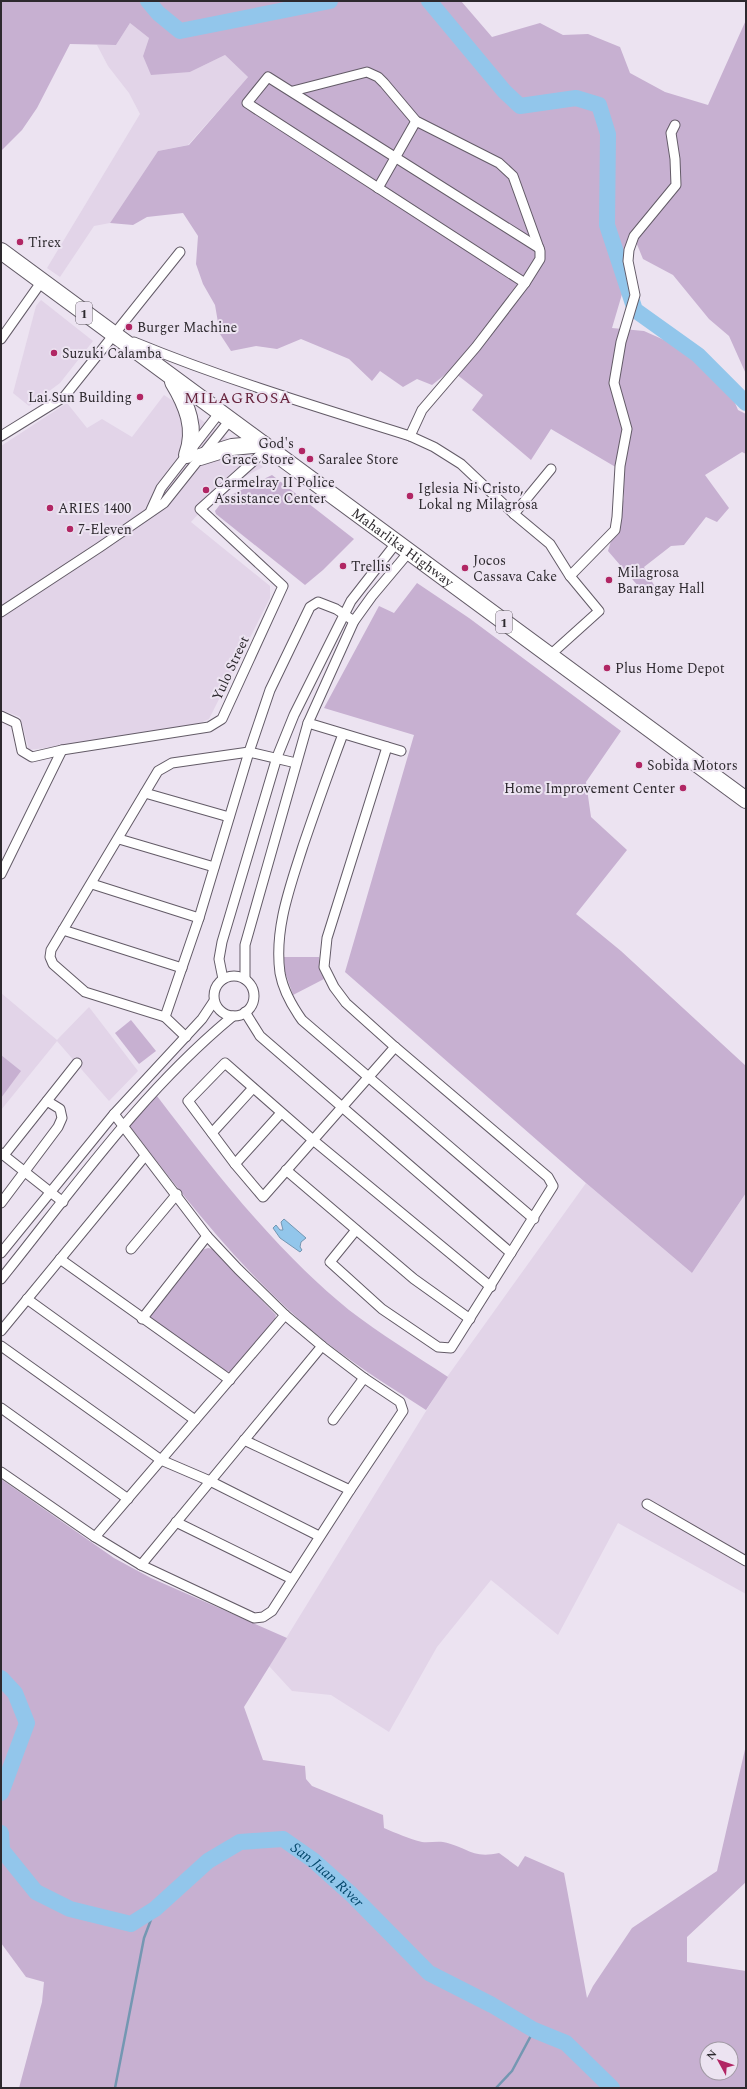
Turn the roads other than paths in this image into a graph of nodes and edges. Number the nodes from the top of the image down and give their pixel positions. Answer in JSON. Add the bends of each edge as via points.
{"nodes":[{"id":1,"x":293,"y":91,"type":"junction"},
{"id":2,"x":416,"y":121,"type":"junction"},
{"id":3,"x":675,"y":125,"type":"dead end"},
{"id":4,"x":395,"y":158,"type":"junction"},
{"id":5,"x":378,"y":188,"type":"junction"},
{"id":6,"x":539,"y":248,"type":"junction"},
{"id":7,"x":1,"y":251,"type":"edge"},
{"id":8,"x":180,"y":252,"type":"dead end"},
{"id":9,"x":42,"y":281,"type":"junction"},
{"id":10,"x":525,"y":283,"type":"junction"},
{"id":11,"x":114,"y":334,"type":"junction"},
{"id":12,"x":1,"y":339,"type":"edge"},
{"id":13,"x":168,"y":374,"type":"junction"},
{"id":14,"x":225,"y":416,"type":"junction"},
{"id":15,"x":1,"y":436,"type":"edge"},
{"id":16,"x":410,"y":436,"type":"junction"},
{"id":17,"x":265,"y":446,"type":"junction"},
{"id":18,"x":194,"y":456,"type":"junction"},
{"id":19,"x":550,"y":469,"type":"dead end"},
{"id":20,"x":151,"y":510,"type":"junction"},
{"id":21,"x":514,"y":514,"type":"junction"},
{"id":22,"x":403,"y":547,"type":"junction"},
{"id":23,"x":570,"y":576,"type":"junction"},
{"id":24,"x":1,"y":612,"type":"edge"},
{"id":25,"x":343,"y":614,"type":"junction"},
{"id":26,"x":354,"y":621,"type":"junction"},
{"id":27,"x":549,"y":656,"type":"junction"},
{"id":28,"x":1,"y":716,"type":"edge"},
{"id":29,"x":308,"y":723,"type":"junction"},
{"id":30,"x":342,"y":734,"type":"junction"},
{"id":31,"x":387,"y":747,"type":"junction"},
{"id":32,"x":62,"y":750,"type":"junction"},
{"id":33,"x":401,"y":751,"type":"dead end"},
{"id":34,"x":249,"y":752,"type":"junction"},
{"id":35,"x":278,"y":757,"type":"junction"},
{"id":36,"x":296,"y":762,"type":"junction"},
{"id":37,"x":145,"y":793,"type":"junction"},
{"id":38,"x":746,"y":800,"type":"edge"},
{"id":39,"x":229,"y":817,"type":"junction"},
{"id":40,"x":119,"y":839,"type":"junction"},
{"id":41,"x":214,"y":867,"type":"junction"},
{"id":42,"x":1,"y":874,"type":"edge"},
{"id":43,"x":92,"y":884,"type":"junction"},
{"id":44,"x":199,"y":918,"type":"junction"},
{"id":45,"x":63,"y":930,"type":"junction"},
{"id":46,"x":182,"y":968,"type":"junction"},
{"id":47,"x":223,"y":979,"type":"junction"},
{"id":48,"x":245,"y":979,"type":"junction"},
{"id":49,"x":214,"y":1001,"type":"junction"},
{"id":50,"x":245,"y":1012,"type":"junction"},
{"id":51,"x":233,"y":1016,"type":"junction"},
{"id":52,"x":165,"y":1017,"type":"junction"},
{"id":53,"x":186,"y":1037,"type":"junction"},
{"id":54,"x":395,"y":1047,"type":"junction"},
{"id":55,"x":77,"y":1063,"type":"dead end"},
{"id":56,"x":368,"y":1077,"type":"junction"},
{"id":57,"x":254,"y":1088,"type":"junction"},
{"id":58,"x":47,"y":1101,"type":"junction"},
{"id":59,"x":342,"y":1107,"type":"junction"},
{"id":60,"x":281,"y":1113,"type":"junction"},
{"id":61,"x":114,"y":1114,"type":"junction"},
{"id":62,"x":122,"y":1127,"type":"junction"},
{"id":63,"x":212,"y":1133,"type":"junction"},
{"id":64,"x":313,"y":1140,"type":"junction"},
{"id":65,"x":3,"y":1154,"type":"edge"},
{"id":66,"x":145,"y":1156,"type":"junction"},
{"id":67,"x":235,"y":1164,"type":"junction"},
{"id":68,"x":286,"y":1170,"type":"junction"},
{"id":69,"x":24,"y":1172,"type":"junction"},
{"id":70,"x":50,"y":1192,"type":"junction"},
{"id":71,"x":177,"y":1194,"type":"junction"},
{"id":72,"x":63,"y":1202,"type":"junction"},
{"id":73,"x":1,"y":1203,"type":"edge"},
{"id":74,"x":534,"y":1219,"type":"junction"},
{"id":75,"x":356,"y":1230,"type":"junction"},
{"id":76,"x":207,"y":1236,"type":"junction"},
{"id":77,"x":131,"y":1250,"type":"dead end"},
{"id":78,"x":1,"y":1253,"type":"edge"},
{"id":79,"x":511,"y":1253,"type":"junction"},
{"id":80,"x":60,"y":1259,"type":"junction"},
{"id":81,"x":1,"y":1279,"type":"edge"},
{"id":82,"x":491,"y":1287,"type":"junction"},
{"id":83,"x":27,"y":1299,"type":"junction"},
{"id":84,"x":285,"y":1315,"type":"junction"},
{"id":85,"x":142,"y":1318,"type":"junction"},
{"id":86,"x":470,"y":1319,"type":"junction"},
{"id":87,"x":1,"y":1331,"type":"edge"},
{"id":88,"x":1,"y":1346,"type":"edge"},
{"id":89,"x":322,"y":1346,"type":"junction"},
{"id":90,"x":364,"y":1378,"type":"junction"},
{"id":91,"x":230,"y":1380,"type":"junction"},
{"id":92,"x":1,"y":1408,"type":"edge"},
{"id":93,"x":195,"y":1420,"type":"junction"},
{"id":94,"x":333,"y":1420,"type":"dead end"},
{"id":95,"x":244,"y":1440,"type":"junction"},
{"id":96,"x":161,"y":1460,"type":"junction"},
{"id":97,"x":1,"y":1472,"type":"edge"},
{"id":98,"x":210,"y":1481,"type":"junction"},
{"id":99,"x":350,"y":1490,"type":"junction"},
{"id":100,"x":128,"y":1499,"type":"junction"},
{"id":101,"x":647,"y":1504,"type":"dead end"},
{"id":102,"x":176,"y":1522,"type":"junction"},
{"id":103,"x":319,"y":1536,"type":"junction"},
{"id":104,"x":96,"y":1537,"type":"junction"},
{"id":105,"x":746,"y":1561,"type":"edge"},
{"id":106,"x":141,"y":1565,"type":"junction"},
{"id":107,"x":292,"y":1579,"type":"junction"}],
"edges":[{"from":1,"to":2,"type":"street","via":[[367,72],[384,83]]},
{"from":1,"to":4,"type":"street"},
{"from":1,"to":5,"type":"street","via":[[268,77],[247,103]]},
{"from":2,"to":4,"type":"street"},
{"from":2,"to":6,"type":"street","via":[[510,171]]},
{"from":3,"to":23,"type":"street","via":[[671,133],[676,186],[634,236],[628,250],[635,295],[627,316],[614,382],[627,429],[620,466],[615,530]]},
{"from":4,"to":5,"type":"street"},
{"from":4,"to":6,"type":"street"},
{"from":5,"to":10,"type":"street"},
{"from":6,"to":10,"type":"street","via":[[540,259]]},
{"from":7,"to":9,"type":"highway","name":"Maharlika Highway","number":"1"},
{"from":8,"to":11,"type":"street"},
{"from":9,"to":11,"type":"highway","name":"Maharlika Highway","number":"1"},
{"from":9,"to":12,"type":"street"},
{"from":10,"to":16,"type":"street","via":[[467,358],[422,410]]},
{"from":11,"to":13,"type":"highway","name":"Maharlika Highway","number":"1"},
{"from":11,"to":15,"type":"street","via":[[64,398]]},
{"from":11,"to":16,"type":"street","via":[[177,360]]},
{"from":13,"to":14,"type":"highway","name":"Maharlika Highway","number":"1"},
{"from":13,"to":18,"type":"highway","via":[[186,402]]},
{"from":14,"to":17,"type":"highway","name":"Maharlika Highway","number":"1"},
{"from":14,"to":18,"type":"street"},
{"from":14,"to":18,"type":"street"},
{"from":16,"to":21,"type":"street","via":[[461,464]]},
{"from":17,"to":18,"type":"highway","via":[[232,447]]},
{"from":17,"to":22,"type":"highway","name":"Maharlika Highway","number":"1"},
{"from":17,"to":32,"type":"street","name":"Yulo Street","via":[[200,509],[283,586],[222,719],[209,727]]},
{"from":18,"to":20,"type":"street","via":[[161,488]]},
{"from":18,"to":20,"type":"street","via":[[164,503]]},
{"from":19,"to":21,"type":"street"},
{"from":20,"to":24,"type":"street"},
{"from":21,"to":23,"type":"street","via":[[550,544]]},
{"from":22,"to":25,"type":"street","via":[[359,589]]},
{"from":22,"to":26,"type":"street"},
{"from":22,"to":27,"type":"highway","name":"Maharlika Highway","number":"1"},
{"from":23,"to":27,"type":"street","via":[[598,611]]},
{"from":25,"to":26,"type":"street"},
{"from":25,"to":34,"type":"street","via":[[318,602],[310,607],[270,690]]},
{"from":25,"to":35,"type":"street","via":[[294,715]]},
{"from":26,"to":29,"type":"street"},
{"from":27,"to":38,"type":"highway","name":"Maharlika Highway","number":"1"},
{"from":28,"to":32,"type":"street","name":"Yulo Street","via":[[16,723],[22,750],[32,757]]},
{"from":29,"to":30,"type":"street"},
{"from":29,"to":36,"type":"street"},
{"from":30,"to":31,"type":"street"},
{"from":30,"to":56,"type":"street","via":[[294,874],[281,920],[278,953],[280,975],[290,1002],[302,1020]]},
{"from":31,"to":33,"type":"street"},
{"from":31,"to":54,"type":"street","via":[[327,938],[324,967],[346,1003]]},
{"from":32,"to":42,"type":"street"},
{"from":34,"to":35,"type":"street"},
{"from":34,"to":37,"type":"street","via":[[172,763],[158,771]]},
{"from":34,"to":39,"type":"street"},
{"from":35,"to":36,"type":"street"},
{"from":35,"to":47,"type":"street","via":[[222,942],[219,960]]},
{"from":36,"to":48,"type":"street","via":[[245,945]]},
{"from":37,"to":39,"type":"street"},
{"from":37,"to":40,"type":"street"},
{"from":39,"to":41,"type":"street"},
{"from":40,"to":41,"type":"street"},
{"from":40,"to":43,"type":"street"},
{"from":41,"to":44,"type":"street"},
{"from":43,"to":44,"type":"street"},
{"from":43,"to":45,"type":"street"},
{"from":44,"to":46,"type":"street"},
{"from":45,"to":46,"type":"street"},
{"from":45,"to":52,"type":"street","via":[[51,950],[50,957],[53,964],[85,992]]},
{"from":46,"to":52,"type":"street"},
{"from":47,"to":48,"type":"street","via":[[234,975]]},
{"from":47,"to":49,"type":"street","via":[[215,988]]},
{"from":48,"to":50,"type":"street","via":[[253,989],[253,1002]]},
{"from":49,"to":51,"type":"street","via":[[221,1011]]},
{"from":49,"to":53,"type":"street"},
{"from":50,"to":51,"type":"street"},
{"from":50,"to":59,"type":"street","via":[[260,1036]]},
{"from":51,"to":62,"type":"street","via":[[197,1046]]},
{"from":52,"to":53,"type":"street"},
{"from":53,"to":61,"type":"street"},
{"from":54,"to":56,"type":"street"},
{"from":54,"to":74,"type":"street","via":[[548,1177],[553,1186]]},
{"from":55,"to":58,"type":"street"},
{"from":56,"to":59,"type":"street"},
{"from":56,"to":74,"type":"street"},
{"from":57,"to":60,"type":"street"},
{"from":57,"to":63,"type":"street"},
{"from":57,"to":63,"type":"street","via":[[225,1063],[188,1101]]},
{"from":58,"to":65,"type":"street"},
{"from":58,"to":69,"type":"street","via":[[60,1109],[62,1118]]},
{"from":59,"to":64,"type":"street"},
{"from":59,"to":79,"type":"street"},
{"from":60,"to":64,"type":"street"},
{"from":60,"to":67,"type":"street"},
{"from":61,"to":62,"type":"street"},
{"from":61,"to":70,"type":"street"},
{"from":62,"to":66,"type":"street"},
{"from":62,"to":72,"type":"street"},
{"from":63,"to":67,"type":"street"},
{"from":64,"to":68,"type":"street"},
{"from":64,"to":82,"type":"street"},
{"from":65,"to":69,"type":"street"},
{"from":66,"to":71,"type":"street"},
{"from":66,"to":80,"type":"street"},
{"from":67,"to":68,"type":"street","via":[[262,1196]]},
{"from":68,"to":75,"type":"street"},
{"from":69,"to":70,"type":"street"},
{"from":69,"to":73,"type":"street"},
{"from":70,"to":72,"type":"street"},
{"from":70,"to":78,"type":"street"},
{"from":71,"to":76,"type":"street"},
{"from":71,"to":77,"type":"street"},
{"from":72,"to":81,"type":"street"},
{"from":74,"to":79,"type":"street"},
{"from":75,"to":86,"type":"street","via":[[414,1279]]},
{"from":75,"to":86,"type":"street","via":[[330,1262],[382,1309],[438,1347],[451,1348]]},
{"from":76,"to":84,"type":"street"},
{"from":76,"to":85,"type":"street"},
{"from":79,"to":82,"type":"street"},
{"from":80,"to":83,"type":"street"},
{"from":80,"to":85,"type":"street"},
{"from":82,"to":86,"type":"street"},
{"from":83,"to":87,"type":"street"},
{"from":83,"to":93,"type":"street"},
{"from":84,"to":89,"type":"street"},
{"from":84,"to":91,"type":"street"},
{"from":85,"to":91,"type":"street"},
{"from":88,"to":96,"type":"street"},
{"from":89,"to":90,"type":"street"},
{"from":89,"to":95,"type":"street"},
{"from":90,"to":94,"type":"street"},
{"from":90,"to":99,"type":"street","via":[[400,1402],[403,1411]]},
{"from":91,"to":93,"type":"street"},
{"from":92,"to":100,"type":"street"},
{"from":93,"to":96,"type":"street"},
{"from":95,"to":98,"type":"street"},
{"from":95,"to":99,"type":"street"},
{"from":96,"to":98,"type":"street"},
{"from":96,"to":100,"type":"street"},
{"from":97,"to":104,"type":"street"},
{"from":98,"to":102,"type":"street"},
{"from":98,"to":103,"type":"street"},
{"from":99,"to":103,"type":"street"},
{"from":100,"to":104,"type":"street"},
{"from":101,"to":105,"type":"street"},
{"from":102,"to":106,"type":"street"},
{"from":102,"to":107,"type":"street"},
{"from":103,"to":107,"type":"street"},
{"from":104,"to":106,"type":"street"},
{"from":106,"to":107,"type":"street","via":[[254,1618],[263,1617],[272,1611]]}]}
